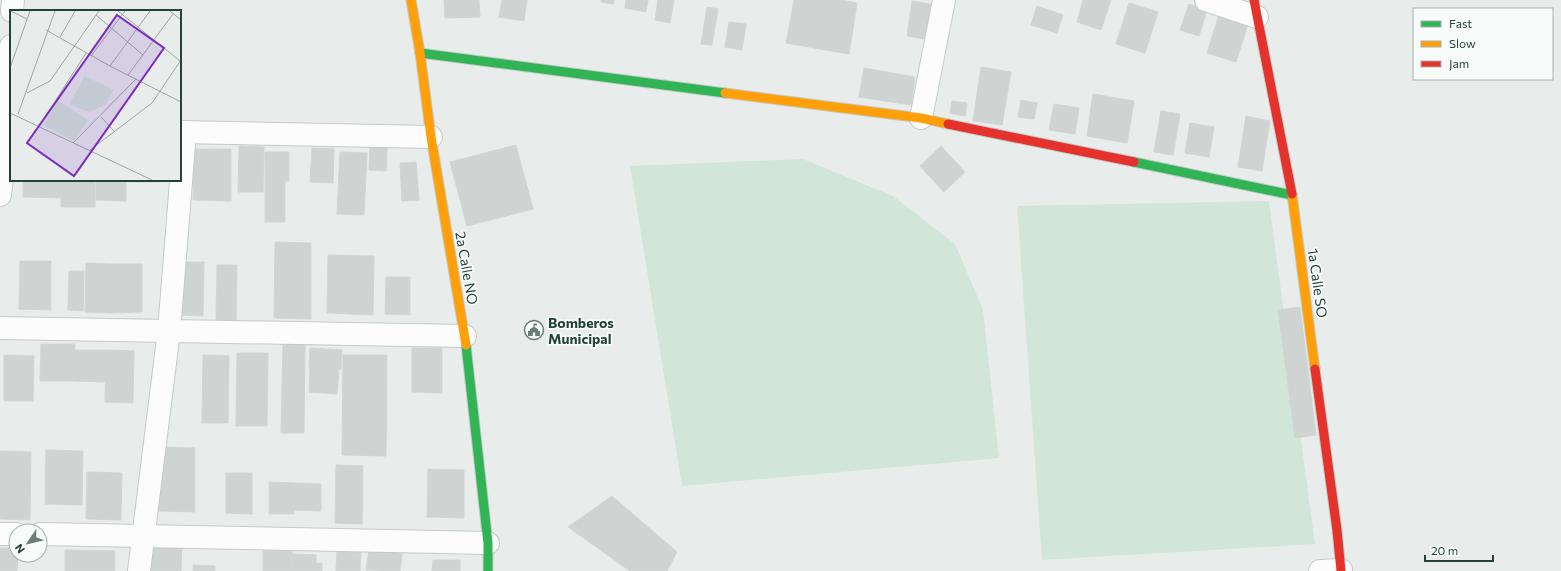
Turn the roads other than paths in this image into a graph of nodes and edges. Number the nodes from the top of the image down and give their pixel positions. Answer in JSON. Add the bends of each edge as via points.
{"nodes":[{"id":1,"x":13,"y":0,"type":"edge"},
{"id":2,"x":411,"y":0,"type":"edge"},
{"id":3,"x":944,"y":0,"type":"edge"},
{"id":4,"x":1206,"y":0,"type":"edge"},
{"id":5,"x":1256,"y":8,"type":"edge"},
{"id":6,"x":12,"y":10,"type":"edge"},
{"id":7,"x":420,"y":53,"type":"junction"},
{"id":8,"x":10,"y":63,"type":"edge"},
{"id":9,"x":921,"y":118,"type":"junction"},
{"id":10,"x":6,"y":129,"type":"edge"},
{"id":11,"x":182,"y":132,"type":"edge"},
{"id":12,"x":431,"y":137,"type":"junction"},
{"id":13,"x":181,"y":147,"type":"edge"},
{"id":14,"x":179,"y":181,"type":"edge"},
{"id":15,"x":0,"y":195,"type":"edge"},
{"id":16,"x":1292,"y":195,"type":"junction"},
{"id":17,"x":0,"y":328,"type":"edge"},
{"id":18,"x":169,"y":331,"type":"junction"},
{"id":19,"x":465,"y":336,"type":"junction"},
{"id":20,"x":48,"y":534,"type":"edge"},
{"id":21,"x":143,"y":536,"type":"junction"},
{"id":22,"x":488,"y":543,"type":"junction"},
{"id":23,"x":139,"y":571,"type":"edge"},
{"id":24,"x":488,"y":571,"type":"edge"},
{"id":25,"x":1320,"y":571,"type":"edge"},
{"id":26,"x":1341,"y":571,"type":"edge"}],
"edges":[{"from":1,"to":6,"type":"street"},
{"from":2,"to":7,"type":"street","name":"2a Calle NO"},
{"from":3,"to":9,"type":"street"},
{"from":4,"to":5,"type":"street"},
{"from":5,"to":16,"type":"street","name":"1a Calle SO"},
{"from":7,"to":9,"type":"street"},
{"from":7,"to":12,"type":"street","name":"2a Calle NO"},
{"from":8,"to":10,"type":"street"},
{"from":9,"to":16,"type":"street"},
{"from":10,"to":15,"type":"street"},
{"from":11,"to":12,"type":"street"},
{"from":11,"to":13,"type":"street"},
{"from":12,"to":19,"type":"street","name":"2a Calle NO"},
{"from":14,"to":18,"type":"street"},
{"from":16,"to":26,"type":"street","name":"1a Calle SO"},
{"from":17,"to":18,"type":"street"},
{"from":18,"to":19,"type":"street"},
{"from":18,"to":21,"type":"street"},
{"from":19,"to":22,"type":"street","name":"2a Calle NO"},
{"from":20,"to":21,"type":"street"},
{"from":21,"to":22,"type":"street"},
{"from":21,"to":23,"type":"street"},
{"from":22,"to":24,"type":"street","name":"2a Calle NO"},
{"from":25,"to":26,"type":"street"}]}
